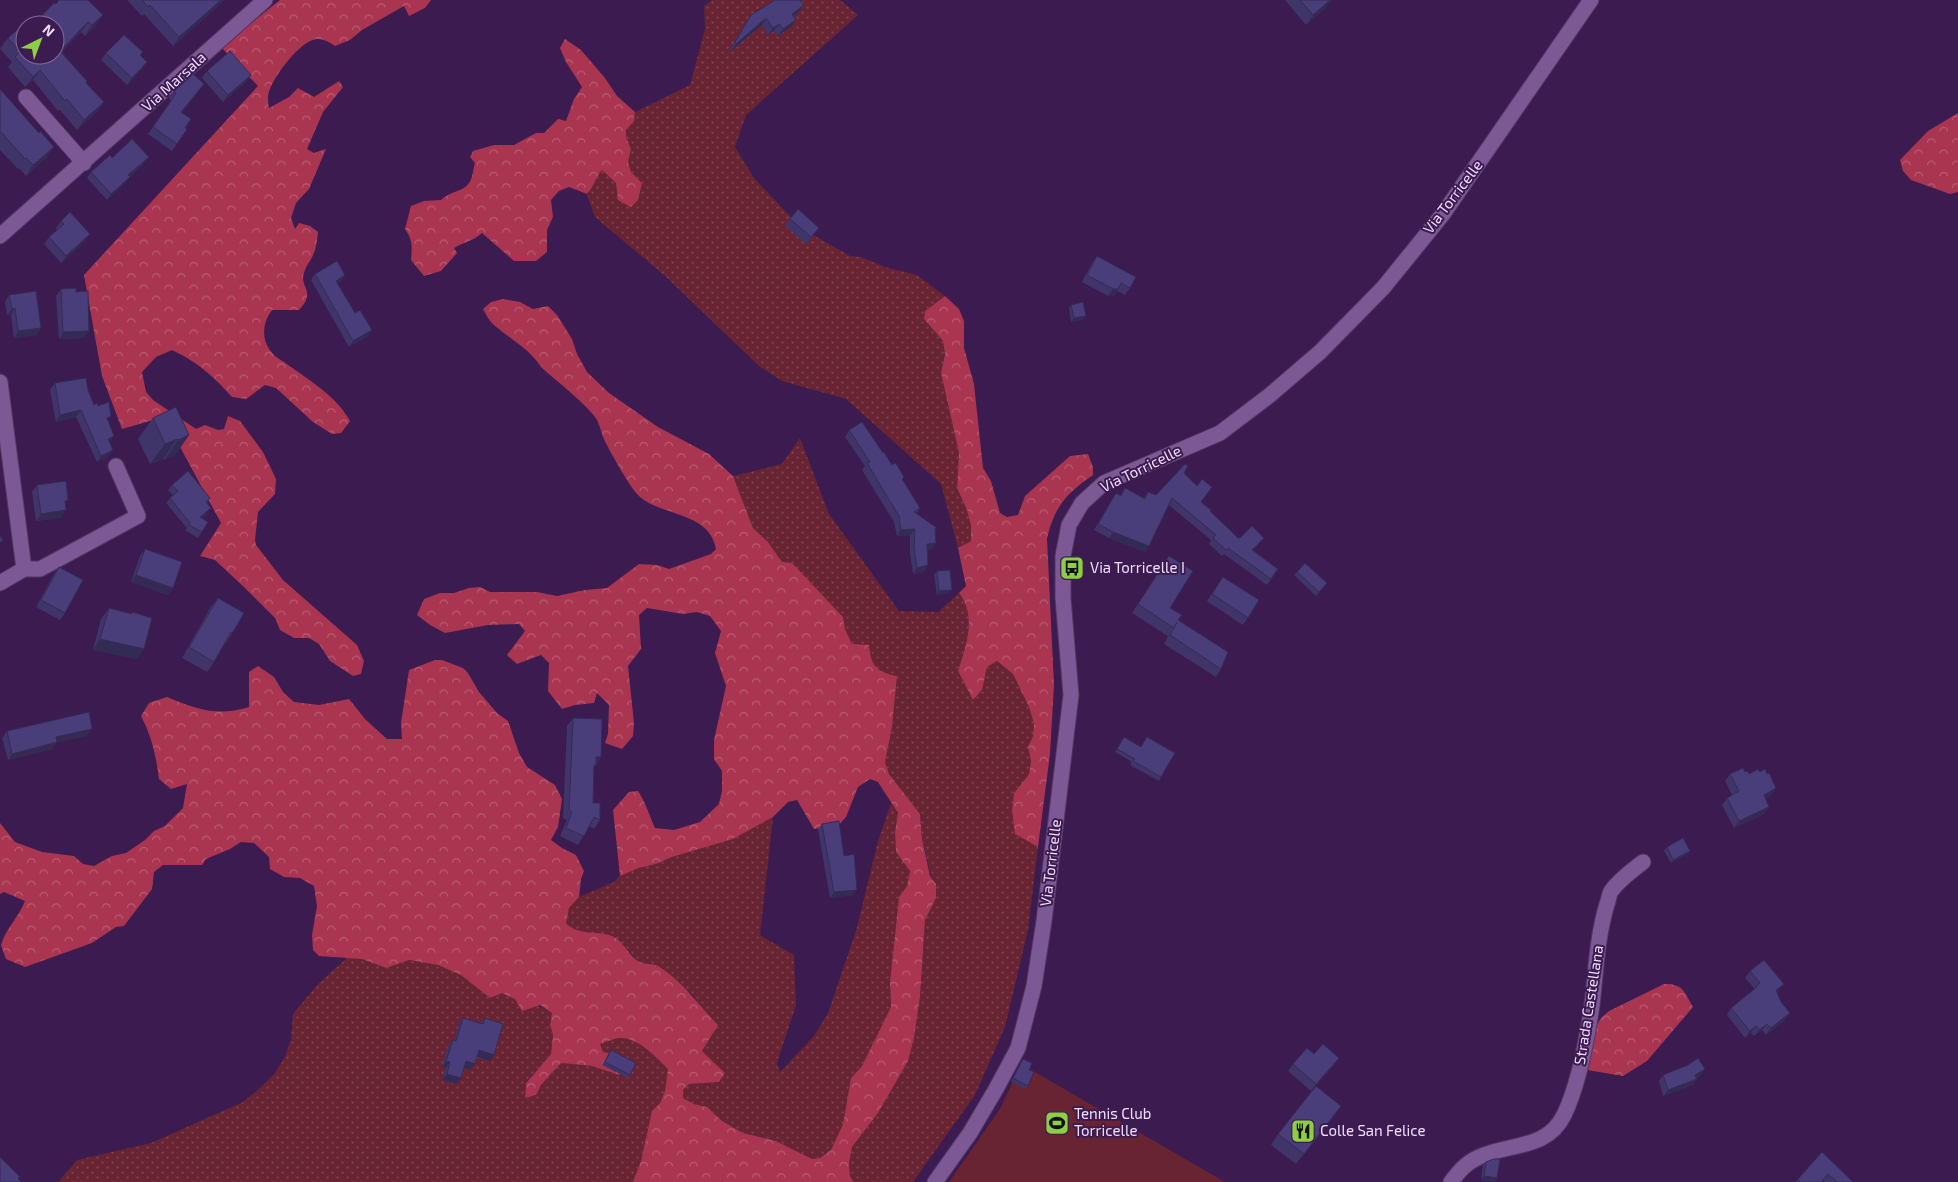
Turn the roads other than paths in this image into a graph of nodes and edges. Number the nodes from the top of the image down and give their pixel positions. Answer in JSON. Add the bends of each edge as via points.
{"nodes":[{"id":1,"x":264,"y":0,"type":"edge"},
{"id":2,"x":1591,"y":0,"type":"edge"},
{"id":3,"x":26,"y":97,"type":"dead end"},
{"id":4,"x":84,"y":163,"type":"junction"},
{"id":5,"x":0,"y":236,"type":"edge"},
{"id":6,"x":0,"y":382,"type":"edge"},
{"id":7,"x":116,"y":466,"type":"dead end"},
{"id":8,"x":24,"y":570,"type":"junction"},
{"id":9,"x":0,"y":583,"type":"edge"},
{"id":10,"x":1643,"y":862,"type":"dead end"},
{"id":11,"x":935,"y":1182,"type":"edge"},
{"id":12,"x":1451,"y":1182,"type":"edge"}],
"edges":[{"from":1,"to":4,"type":"street","name":"Via Marsala"},
{"from":2,"to":11,"type":"street","name":"Via Torricelle","via":[[1443,214],[1383,288],[1327,345],[1220,433],[1104,484],[1082,502],[1069,525],[1063,556],[1063,590],[1071,695],[1034,986],[1018,1048],[970,1133]]},
{"from":3,"to":4,"type":"street"},
{"from":4,"to":5,"type":"street","name":"Via Marsala"},
{"from":6,"to":8,"type":"street"},
{"from":7,"to":8,"type":"street","via":[[138,516],[40,569]]},
{"from":8,"to":9,"type":"street"},
{"from":10,"to":12,"type":"street","name":"Strada Castellana","via":[[1611,890],[1598,946],[1584,1047],[1563,1117],[1549,1135],[1525,1146],[1480,1157],[1462,1168]]}]}
